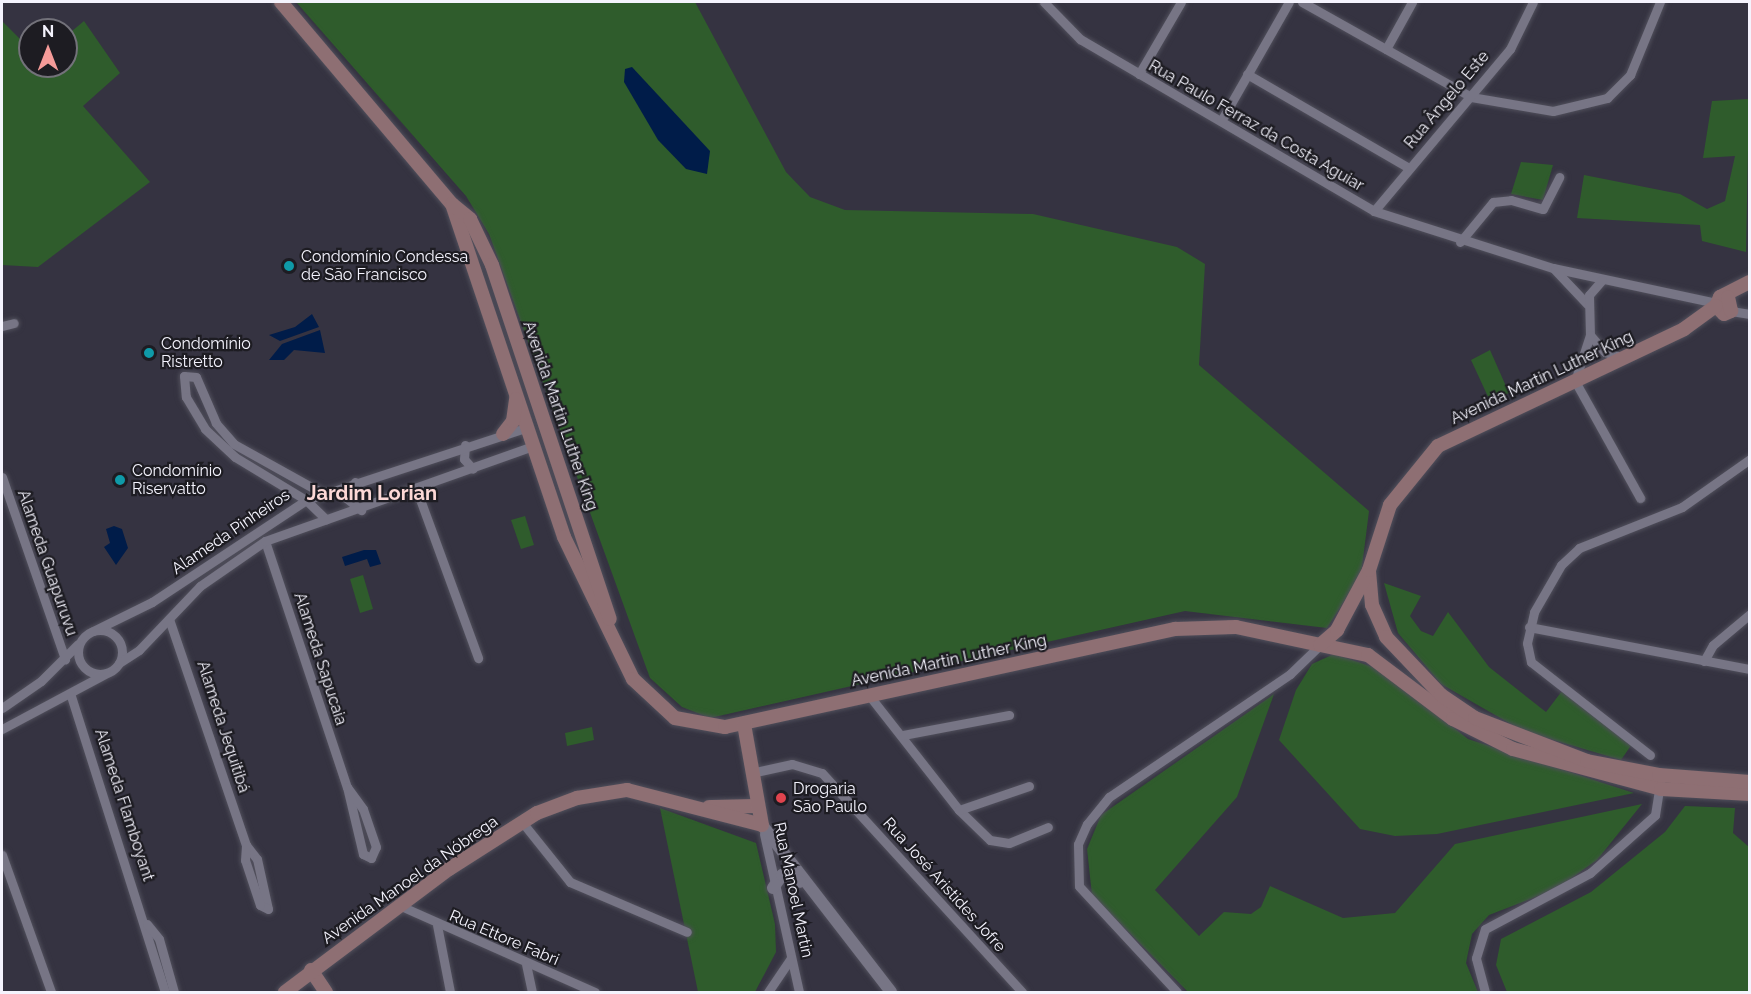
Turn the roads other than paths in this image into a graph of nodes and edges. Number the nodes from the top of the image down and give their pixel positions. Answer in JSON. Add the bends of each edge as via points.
{"nodes":[{"id":1,"x":280,"y":2,"type":"edge"},
{"id":2,"x":1044,"y":2,"type":"edge"},
{"id":3,"x":1181,"y":2,"type":"edge"},
{"id":4,"x":1289,"y":2,"type":"edge"},
{"id":5,"x":1302,"y":2,"type":"edge"},
{"id":6,"x":1412,"y":2,"type":"edge"},
{"id":7,"x":1533,"y":2,"type":"edge"},
{"id":8,"x":1660,"y":2,"type":"edge"},
{"id":9,"x":1386,"y":49,"type":"junction"},
{"id":10,"x":1138,"y":74,"type":"junction"},
{"id":11,"x":1247,"y":74,"type":"junction"},
{"id":12,"x":1471,"y":97,"type":"junction"},
{"id":13,"x":1221,"y":121,"type":"junction"},
{"id":14,"x":1409,"y":168,"type":"junction"},
{"id":15,"x":1559,"y":177,"type":"dead end"},
{"id":16,"x":452,"y":204,"type":"junction"},
{"id":17,"x":1374,"y":211,"type":"junction"},
{"id":18,"x":1460,"y":242,"type":"junction"},
{"id":19,"x":489,"y":257,"type":"junction"},
{"id":20,"x":1553,"y":268,"type":"junction"},
{"id":21,"x":474,"y":269,"type":"junction"},
{"id":22,"x":1602,"y":280,"type":"junction"},
{"id":23,"x":1587,"y":304,"type":"junction"},
{"id":24,"x":1725,"y":305,"type":"junction"},
{"id":25,"x":1749,"y":312,"type":"edge"},
{"id":26,"x":14,"y":322,"type":"dead end"},
{"id":27,"x":2,"y":326,"type":"edge"},
{"id":28,"x":1590,"y":335,"type":"junction"},
{"id":29,"x":1623,"y":358,"type":"junction"},
{"id":30,"x":1575,"y":381,"type":"junction"},
{"id":31,"x":516,"y":394,"type":"junction"},
{"id":32,"x":210,"y":413,"type":"junction"},
{"id":33,"x":197,"y":418,"type":"junction"},
{"id":34,"x":528,"y":427,"type":"junction"},
{"id":35,"x":545,"y":428,"type":"junction"},
{"id":36,"x":502,"y":434,"type":"junction"},
{"id":37,"x":465,"y":446,"type":"junction"},
{"id":38,"x":534,"y":446,"type":"junction"},
{"id":39,"x":1749,"y":459,"type":"edge"},
{"id":40,"x":473,"y":469,"type":"junction"},
{"id":41,"x":2,"y":477,"type":"edge"},
{"id":42,"x":357,"y":480,"type":"junction"},
{"id":43,"x":417,"y":491,"type":"junction"},
{"id":44,"x":321,"y":493,"type":"junction"},
{"id":45,"x":1640,"y":498,"type":"dead end"},
{"id":46,"x":306,"y":500,"type":"junction"},
{"id":47,"x":362,"y":510,"type":"junction"},
{"id":48,"x":326,"y":519,"type":"junction"},
{"id":49,"x":265,"y":541,"type":"junction"},
{"id":50,"x":1369,"y":570,"type":"junction"},
{"id":51,"x":1353,"y":600,"type":"junction"},
{"id":52,"x":1372,"y":605,"type":"junction"},
{"id":53,"x":1749,"y":614,"type":"edge"},
{"id":54,"x":169,"y":619,"type":"junction"},
{"id":55,"x":1529,"y":627,"type":"junction"},
{"id":56,"x":1337,"y":630,"type":"junction"},
{"id":57,"x":93,"y":631,"type":"junction"},
{"id":58,"x":1386,"y":637,"type":"junction"},
{"id":59,"x":82,"y":639,"type":"junction"},
{"id":60,"x":1320,"y":645,"type":"junction"},
{"id":61,"x":619,"y":648,"type":"junction"},
{"id":62,"x":1343,"y":648,"type":"junction"},
{"id":63,"x":1368,"y":655,"type":"junction"},
{"id":64,"x":478,"y":658,"type":"dead end"},
{"id":65,"x":65,"y":659,"type":"junction"},
{"id":66,"x":1704,"y":661,"type":"junction"},
{"id":67,"x":119,"y":663,"type":"junction"},
{"id":68,"x":1749,"y":669,"type":"edge"},
{"id":69,"x":108,"y":672,"type":"junction"},
{"id":70,"x":868,"y":694,"type":"junction"},
{"id":71,"x":71,"y":696,"type":"junction"},
{"id":72,"x":2,"y":708,"type":"edge"},
{"id":73,"x":1009,"y":715,"type":"dead end"},
{"id":74,"x":744,"y":724,"type":"junction"},
{"id":75,"x":2,"y":729,"type":"edge"},
{"id":76,"x":903,"y":735,"type":"junction"},
{"id":77,"x":1650,"y":755,"type":"dead end"},
{"id":78,"x":751,"y":772,"type":"junction"},
{"id":79,"x":1660,"y":782,"type":"junction"},
{"id":80,"x":1749,"y":782,"type":"edge"},
{"id":81,"x":1029,"y":786,"type":"dead end"},
{"id":82,"x":347,"y":787,"type":"junction"},
{"id":83,"x":1749,"y":794,"type":"edge"},
{"id":84,"x":699,"y":806,"type":"junction"},
{"id":85,"x":758,"y":806,"type":"junction"},
{"id":86,"x":959,"y":810,"type":"junction"},
{"id":87,"x":522,"y":822,"type":"junction"},
{"id":88,"x":1048,"y":827,"type":"dead end"},
{"id":89,"x":763,"y":830,"type":"junction"},
{"id":90,"x":246,"y":845,"type":"junction"},
{"id":91,"x":2,"y":855,"type":"edge"},
{"id":92,"x":801,"y":883,"type":"junction"},
{"id":93,"x":773,"y":888,"type":"junction"},
{"id":94,"x":403,"y":907,"type":"junction"},
{"id":95,"x":147,"y":924,"type":"junction"},
{"id":96,"x":436,"y":925,"type":"junction"},
{"id":97,"x":687,"y":932,"type":"dead end"},
{"id":98,"x":791,"y":958,"type":"junction"},
{"id":99,"x":526,"y":964,"type":"junction"},
{"id":100,"x":311,"y":970,"type":"junction"},
{"id":101,"x":49,"y":991,"type":"edge"},
{"id":102,"x":165,"y":993,"type":"edge"},
{"id":103,"x":174,"y":993,"type":"edge"},
{"id":104,"x":285,"y":993,"type":"edge"},
{"id":105,"x":326,"y":993,"type":"edge"},
{"id":106,"x":450,"y":993,"type":"edge"},
{"id":107,"x":532,"y":993,"type":"edge"},
{"id":108,"x":595,"y":993,"type":"edge"},
{"id":109,"x":768,"y":993,"type":"edge"},
{"id":110,"x":799,"y":993,"type":"edge"},
{"id":111,"x":891,"y":993,"type":"edge"},
{"id":112,"x":1022,"y":993,"type":"edge"},
{"id":113,"x":1177,"y":993,"type":"edge"},
{"id":114,"x":1485,"y":993,"type":"edge"}],
"edges":[{"from":1,"to":16,"type":"main road","name":"Avenida Martin Luther King"},
{"from":2,"to":10,"type":"street","name":"Rua Paulo Ferraz da Costa Aguiar","via":[[1080,39]]},
{"from":3,"to":10,"type":"street"},
{"from":4,"to":11,"type":"street"},
{"from":5,"to":9,"type":"street"},
{"from":6,"to":9,"type":"street"},
{"from":7,"to":12,"type":"street","name":"Rua Ângelo Este","via":[[1510,50]]},
{"from":8,"to":12,"type":"street","via":[[1630,75],[1607,98],[1553,111]]},
{"from":9,"to":12,"type":"street"},
{"from":10,"to":13,"type":"street","name":"Rua Paulo Ferraz da Costa Aguiar"},
{"from":11,"to":13,"type":"street"},
{"from":11,"to":14,"type":"street"},
{"from":12,"to":14,"type":"street","name":"Rua Ângelo Este"},
{"from":13,"to":17,"type":"street","name":"Rua Paulo Ferraz da Costa Aguiar"},
{"from":14,"to":17,"type":"street","name":"Rua Ângelo Este"},
{"from":15,"to":18,"type":"street","via":[[1543,209],[1511,200],[1492,202]]},
{"from":16,"to":19,"type":"main road","name":"Avenida Martin Luther King","via":[[470,219]]},
{"from":16,"to":21,"type":"main road","name":"Avenida Martin Luther King"},
{"from":17,"to":18,"type":"street","name":"Rua Paulo Ferraz da Costa Aguiar"},
{"from":18,"to":20,"type":"street","name":"Rua Paulo Ferraz da Costa Aguiar"},
{"from":19,"to":21,"type":"main road","via":[[476,253]]},
{"from":19,"to":35,"type":"main road","name":"Avenida Martin Luther King"},
{"from":20,"to":22,"type":"street","name":"Rua Paulo Ferraz da Costa Aguiar"},
{"from":20,"to":23,"type":"street"},
{"from":21,"to":31,"type":"main road","name":"Avenida Martin Luther King"},
{"from":22,"to":23,"type":"street"},
{"from":22,"to":24,"type":"street","name":"Rua Paulo Ferraz da Costa Aguiar"},
{"from":23,"to":28,"type":"street"},
{"from":24,"to":25,"type":"street","name":"Rua Paulo Ferraz da Costa Aguiar"},
{"from":24,"to":29,"type":"main road","name":"Avenida Martin Luther King"},
{"from":26,"to":27,"type":"street"},
{"from":28,"to":29,"type":"street","via":[[1605,352]]},
{"from":28,"to":30,"type":"street"},
{"from":29,"to":30,"type":"main road","name":"Avenida Martin Luther King"},
{"from":30,"to":45,"type":"street"},
{"from":30,"to":50,"type":"main road","name":"Avenida Martin Luther King","via":[[1438,446],[1390,505]]},
{"from":31,"to":34,"type":"main road","name":"Avenida Martin Luther King"},
{"from":31,"to":36,"type":"main road","via":[[515,414]]},
{"from":32,"to":33,"type":"street"},
{"from":32,"to":33,"type":"street","via":[[196,377],[187,374],[182,382]]},
{"from":32,"to":44,"type":"street","via":[[241,449]]},
{"from":33,"to":46,"type":"street","via":[[235,457]]},
{"from":34,"to":35,"type":"main road"},
{"from":34,"to":36,"type":"street","name":"Alameda Pinheiros"},
{"from":34,"to":38,"type":"main road","name":"Avenida Martin Luther King"},
{"from":35,"to":38,"type":"main road"},
{"from":35,"to":61,"type":"main road","name":"Avenida Martin Luther King"},
{"from":36,"to":37,"type":"street","name":"Alameda Pinheiros"},
{"from":37,"to":40,"type":"street","via":[[464,459]]},
{"from":37,"to":42,"type":"street","name":"Alameda Pinheiros"},
{"from":38,"to":40,"type":"street","name":"Alameda Pinheiros"},
{"from":38,"to":61,"type":"main road","name":"Avenida Martin Luther King","via":[[564,537]]},
{"from":39,"to":55,"type":"street","via":[[1682,507],[1570,554],[1544,591]]},
{"from":40,"to":43,"type":"street","name":"Alameda Pinheiros"},
{"from":41,"to":65,"type":"street","name":"Alameda Guapuruvu"},
{"from":42,"to":44,"type":"street","name":"Alameda Pinheiros"},
{"from":42,"to":47,"type":"street","via":[[345,497]]},
{"from":43,"to":47,"type":"street","name":"Alameda Pinheiros"},
{"from":43,"to":64,"type":"street"},
{"from":44,"to":46,"type":"street","name":"Alameda Pinheiros"},
{"from":46,"to":48,"type":"street"},
{"from":46,"to":57,"type":"street","name":"Alameda Pinheiros","via":[[152,602]]},
{"from":47,"to":48,"type":"street","name":"Alameda Pinheiros"},
{"from":48,"to":49,"type":"street","name":"Alameda Pinheiros"},
{"from":49,"to":54,"type":"street","name":"Alameda Pinheiros","via":[[207,580]]},
{"from":49,"to":82,"type":"street","name":"Alameda Sapucaia"},
{"from":50,"to":51,"type":"main road","name":"Avenida Martin Luther King"},
{"from":50,"to":52,"type":"main road","name":"Avenida Martin Luther King"},
{"from":51,"to":52,"type":"main road"},
{"from":51,"to":56,"type":"main road","name":"Avenida Martin Luther King"},
{"from":52,"to":58,"type":"main road","name":"Avenida Martin Luther King"},
{"from":53,"to":66,"type":"street","via":[[1713,645]]},
{"from":54,"to":67,"type":"street","name":"Alameda Pinheiros"},
{"from":54,"to":90,"type":"street","name":"Alameda Jequitibá"},
{"from":55,"to":66,"type":"street"},
{"from":55,"to":77,"type":"street","via":[[1527,652],[1539,670]]},
{"from":56,"to":60,"type":"main road","name":"Avenida Martin Luther King"},
{"from":56,"to":62,"type":"main road"},
{"from":57,"to":59,"type":"street"},
{"from":57,"to":67,"type":"street","via":[[115,636],[122,649]]},
{"from":58,"to":63,"type":"main road","via":[[1383,649]]},
{"from":58,"to":79,"type":"main road","name":"Avenida Martin Luther King","via":[[1441,695],[1495,728]]},
{"from":59,"to":65,"type":"street"},
{"from":59,"to":69,"type":"street","via":[[78,652],[83,665]]},
{"from":60,"to":62,"type":"main road","name":"Avenida Martin Luther King"},
{"from":60,"to":70,"type":"main road","name":"Avenida Martin Luther King","via":[[1205,625]]},
{"from":60,"to":113,"type":"street","via":[[1290,674],[1096,807],[1078,844],[1079,886],[1088,902]]},
{"from":61,"to":74,"type":"main road","name":"Avenida Martin Luther King","via":[[633,680],[675,718],[697,726]]},
{"from":62,"to":63,"type":"main road","name":"Avenida Martin Luther King"},
{"from":63,"to":79,"type":"main road","name":"Avenida Martin Luther King","via":[[1485,738]]},
{"from":65,"to":72,"type":"street"},
{"from":66,"to":68,"type":"street"},
{"from":67,"to":69,"type":"street"},
{"from":69,"to":71,"type":"street"},
{"from":70,"to":74,"type":"main road","name":"Avenida Martin Luther King"},
{"from":70,"to":76,"type":"street"},
{"from":71,"to":75,"type":"street"},
{"from":71,"to":95,"type":"street","name":"Alameda Flamboyant"},
{"from":73,"to":76,"type":"street"},
{"from":74,"to":78,"type":"main road","name":"Rua Manoel Martin"},
{"from":76,"to":86,"type":"street"},
{"from":78,"to":85,"type":"main road","name":"Rua Manoel Martin"},
{"from":78,"to":112,"type":"street","name":"Rua José Aristides Jofre","via":[[792,764],[822,773]]},
{"from":79,"to":80,"type":"main road"},
{"from":79,"to":83,"type":"main road"},
{"from":79,"to":114,"type":"street","via":[[1655,815],[1590,873],[1485,929],[1476,958]]},
{"from":81,"to":86,"type":"street"},
{"from":82,"to":82,"type":"street","name":"Alameda Sapucaia","via":[[363,854],[375,856],[363,809]]},
{"from":84,"to":85,"type":"main road","name":"Avenida Manoel da Nóbrega"},
{"from":84,"to":87,"type":"main road","name":"Avenida Manoel da Nóbrega","via":[[627,790],[577,798]]},
{"from":84,"to":89,"type":"main road","name":"Avenida Manoel da Nóbrega"},
{"from":85,"to":89,"type":"main road","name":"Rua Manoel Martin"},
{"from":86,"to":88,"type":"street","via":[[998,843]]},
{"from":87,"to":94,"type":"main road","name":"Avenida Manoel da Nóbrega","via":[[448,869]]},
{"from":87,"to":97,"type":"street","via":[[570,882]]},
{"from":89,"to":92,"type":"street"},
{"from":89,"to":93,"type":"street","name":"Rua Manoel Martin"},
{"from":90,"to":90,"type":"street","name":"Alameda Jequitibá","via":[[245,860],[260,905],[268,909],[257,859]]},
{"from":91,"to":101,"type":"street"},
{"from":92,"to":93,"type":"street","via":[[782,875]]},
{"from":92,"to":111,"type":"street"},
{"from":93,"to":98,"type":"street","name":"Rua Manoel Martin"},
{"from":94,"to":96,"type":"street","name":"Rua Ettore Fabri"},
{"from":94,"to":100,"type":"main road","name":"Avenida Manoel da Nóbrega"},
{"from":95,"to":102,"type":"street","name":"Alameda Flamboyant","via":[[148,945]]},
{"from":95,"to":103,"type":"street","name":"Alameda Flamboyant","via":[[159,939]]},
{"from":96,"to":99,"type":"street","name":"Rua Ettore Fabri"},
{"from":96,"to":106,"type":"street"},
{"from":98,"to":109,"type":"street"},
{"from":98,"to":110,"type":"street","name":"Rua Manoel Martin"},
{"from":99,"to":107,"type":"street"},
{"from":99,"to":108,"type":"street","name":"Rua Ettore Fabri"},
{"from":100,"to":104,"type":"main road","name":"Avenida Manoel da Nóbrega"},
{"from":100,"to":105,"type":"main road"}]}
